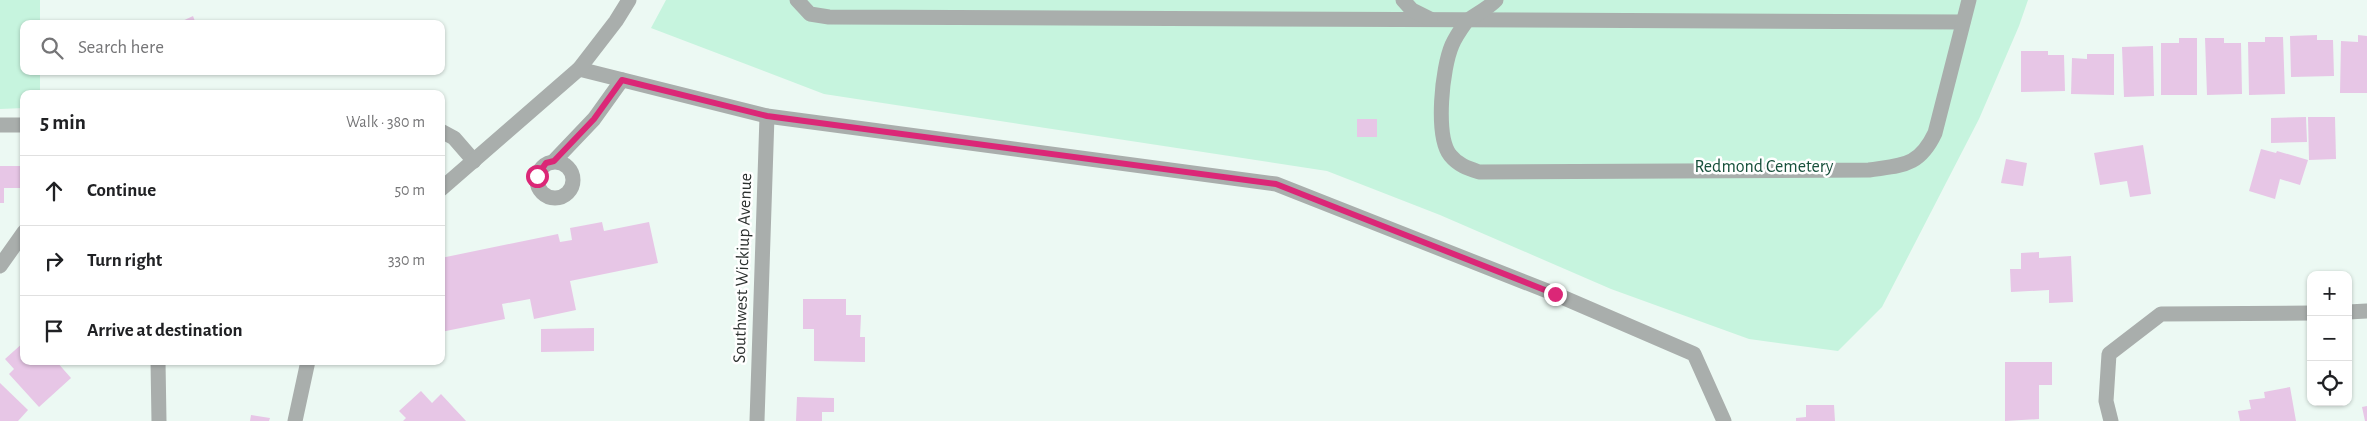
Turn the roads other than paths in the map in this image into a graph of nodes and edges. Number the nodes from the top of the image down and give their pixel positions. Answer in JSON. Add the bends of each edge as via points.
{"nodes":[{"id":1,"x":629,"y":0,"type":"edge"},
{"id":2,"x":797,"y":0,"type":"edge"},
{"id":3,"x":1403,"y":0,"type":"edge"},
{"id":4,"x":1496,"y":0,"type":"edge"},
{"id":5,"x":1969,"y":0,"type":"edge"},
{"id":6,"x":1431,"y":20,"type":"junction"},
{"id":7,"x":1467,"y":20,"type":"junction"},
{"id":8,"x":1964,"y":22,"type":"junction"},
{"id":9,"x":579,"y":69,"type":"junction"},
{"id":10,"x":622,"y":80,"type":"junction"},
{"id":11,"x":767,"y":116,"type":"junction"},
{"id":12,"x":0,"y":125,"type":"edge"},
{"id":13,"x":20,"y":125,"type":"edge"},
{"id":14,"x":445,"y":133,"type":"edge"},
{"id":15,"x":474,"y":161,"type":"junction"},
{"id":16,"x":554,"y":161,"type":"dead end"},
{"id":17,"x":445,"y":186,"type":"edge"},
{"id":18,"x":20,"y":238,"type":"edge"},
{"id":19,"x":0,"y":266,"type":"edge"},
{"id":20,"x":2367,"y":311,"type":"edge"},
{"id":21,"x":2307,"y":312,"type":"edge"},
{"id":22,"x":2352,"y":312,"type":"edge"},
{"id":23,"x":158,"y":365,"type":"edge"},
{"id":24,"x":307,"y":365,"type":"edge"},
{"id":25,"x":159,"y":421,"type":"edge"},
{"id":26,"x":295,"y":421,"type":"edge"},
{"id":27,"x":757,"y":421,"type":"edge"},
{"id":28,"x":1724,"y":421,"type":"edge"},
{"id":29,"x":2111,"y":421,"type":"edge"}],
"edges":[{"from":1,"to":9,"type":"street"},
{"from":2,"to":6,"type":"street","via":[[810,14],[829,17]]},
{"from":3,"to":6,"type":"street","via":[[1412,10]]},
{"from":4,"to":7,"type":"street","via":[[1486,10]]},
{"from":5,"to":8,"type":"street"},
{"from":6,"to":7,"type":"street"},
{"from":7,"to":8,"type":"street"},
{"from":7,"to":8,"type":"street","via":[[1452,46],[1446,66],[1443,131],[1449,153],[1460,165],[1479,172],[1869,170],[1899,166],[1917,159],[1927,150],[1935,133]]},
{"from":9,"to":10,"type":"street"},
{"from":9,"to":15,"type":"street"},
{"from":10,"to":11,"type":"street"},
{"from":10,"to":16,"type":"street","via":[[594,119]]},
{"from":11,"to":27,"type":"street","name":"Southwest Wickiup Avenue"},
{"from":11,"to":28,"type":"street","via":[[1276,184],[1555,294],[1694,354]]},
{"from":12,"to":13,"type":"street"},
{"from":14,"to":15,"type":"street","via":[[454,138]]},
{"from":15,"to":17,"type":"street"},
{"from":18,"to":19,"type":"street"},
{"from":20,"to":22,"type":"street"},
{"from":21,"to":29,"type":"street","via":[[2161,314],[2109,354],[2106,401]]},
{"from":23,"to":25,"type":"street"},
{"from":24,"to":26,"type":"street"}]}
